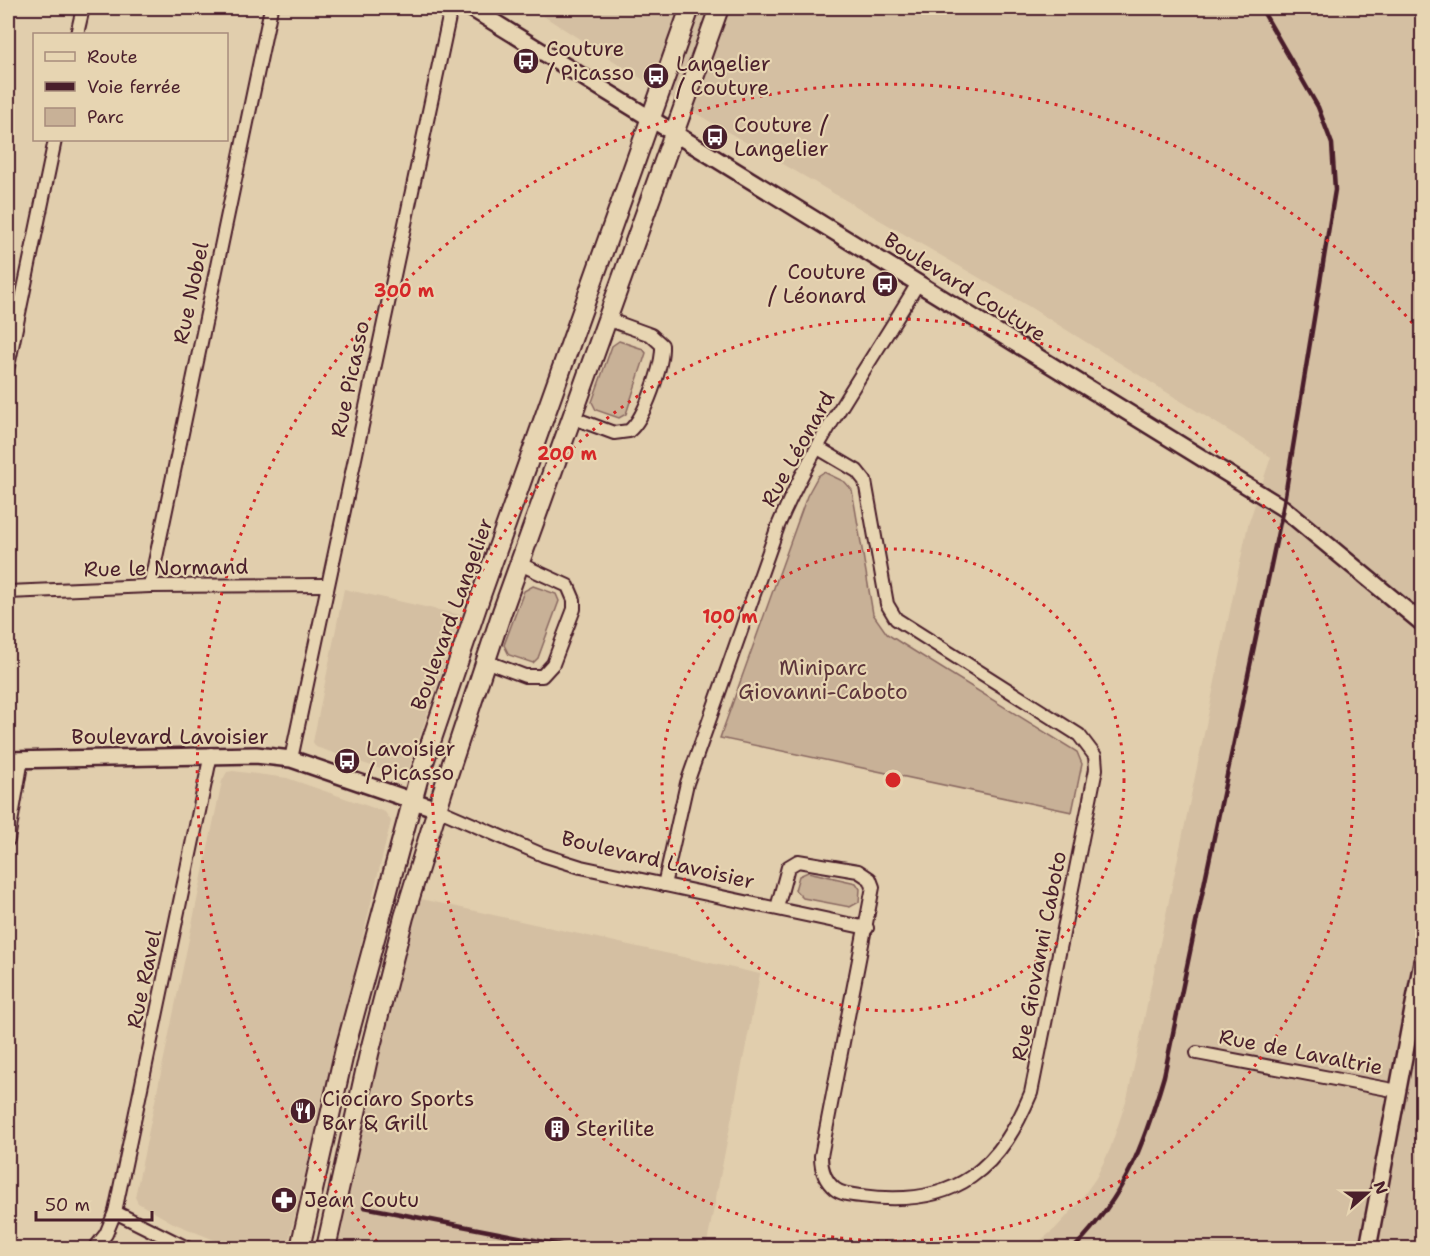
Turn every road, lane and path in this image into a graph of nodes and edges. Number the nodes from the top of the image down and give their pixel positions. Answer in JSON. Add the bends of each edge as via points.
{"nodes":[{"id":1,"x":83,"y":8,"type":"edge"},
{"id":2,"x":271,"y":8,"type":"edge"},
{"id":3,"x":451,"y":8,"type":"edge"},
{"id":4,"x":471,"y":8,"type":"edge"},
{"id":5,"x":690,"y":8,"type":"edge"},
{"id":6,"x":719,"y":8,"type":"edge"},
{"id":7,"x":77,"y":33,"type":"edge"},
{"id":8,"x":651,"y":118,"type":"junction"},
{"id":9,"x":674,"y":132,"type":"junction"},
{"id":10,"x":55,"y":141,"type":"edge"},
{"id":11,"x":918,"y":283,"type":"junction"},
{"id":12,"x":608,"y":319,"type":"junction"},
{"id":13,"x":8,"y":366,"type":"edge"},
{"id":14,"x":571,"y":417,"type":"junction"},
{"id":15,"x":818,"y":448,"type":"junction"},
{"id":16,"x":520,"y":564,"type":"junction"},
{"id":17,"x":326,"y":585,"type":"junction"},
{"id":18,"x":150,"y":586,"type":"junction"},
{"id":19,"x":8,"y":592,"type":"edge"},
{"id":20,"x":1422,"y":623,"type":"edge"},
{"id":21,"x":485,"y":661,"type":"junction"},
{"id":22,"x":211,"y":754,"type":"junction"},
{"id":23,"x":15,"y":759,"type":"edge"},
{"id":24,"x":291,"y":759,"type":"junction"},
{"id":25,"x":412,"y":800,"type":"junction"},
{"id":26,"x":437,"y":809,"type":"junction"},
{"id":27,"x":8,"y":840,"type":"edge"},
{"id":28,"x":664,"y":885,"type":"junction"},
{"id":29,"x":777,"y":908,"type":"junction"},
{"id":30,"x":867,"y":928,"type":"junction"},
{"id":31,"x":1422,"y":962,"type":"edge"},
{"id":32,"x":1197,"y":1053,"type":"dead end"},
{"id":33,"x":1398,"y":1091,"type":"junction"},
{"id":34,"x":115,"y":1212,"type":"junction"},
{"id":35,"x":95,"y":1248,"type":"edge"},
{"id":36,"x":187,"y":1248,"type":"edge"},
{"id":37,"x":300,"y":1248,"type":"edge"},
{"id":38,"x":327,"y":1248,"type":"edge"},
{"id":39,"x":1368,"y":1248,"type":"edge"}],
"edges":[{"from":1,"to":7,"type":"street"},
{"from":2,"to":18,"type":"street","name":"Rue Nobel"},
{"from":3,"to":17,"type":"street","name":"Rue Picasso"},
{"from":4,"to":8,"type":"street","name":"Boulevard Couture"},
{"from":5,"to":8,"type":"main road","name":"Boulevard Langelier"},
{"from":6,"to":9,"type":"main road"},
{"from":8,"to":9,"type":"street","name":"Boulevard Couture"},
{"from":8,"to":25,"type":"main road","name":"Boulevard Langelier"},
{"from":9,"to":11,"type":"street","name":"Boulevard Couture"},
{"from":9,"to":12,"type":"main road"},
{"from":10,"to":13,"type":"street"},
{"from":11,"to":15,"type":"street","name":"Rue Léonard"},
{"from":11,"to":20,"type":"street","name":"Boulevard Couture","via":[[1283,508]]},
{"from":12,"to":14,"type":"main road"},
{"from":12,"to":14,"type":"street","via":[[651,335],[663,345],[641,418],[630,431],[614,433]]},
{"from":14,"to":16,"type":"main road"},
{"from":15,"to":28,"type":"street","name":"Rue Léonard","via":[[778,526],[692,767]]},
{"from":15,"to":30,"type":"street","name":"Rue Giovanni Caboto","via":[[856,471],[865,481],[886,596],[896,619],[1079,735],[1095,756],[1095,776],[1031,1093],[1017,1125],[997,1155],[954,1187],[917,1198],[848,1194],[836,1190],[821,1168]]},
{"from":16,"to":21,"type":"main road"},
{"from":16,"to":21,"type":"street","via":[[563,581],[572,592],[574,609],[553,664],[542,676],[525,676]]},
{"from":17,"to":18,"type":"street","name":"Rue le Normand"},
{"from":17,"to":24,"type":"street","name":"Rue Picasso"},
{"from":18,"to":19,"type":"street","name":"Rue le Normand"},
{"from":21,"to":26,"type":"main road"},
{"from":22,"to":23,"type":"street","name":"Boulevard Lavoisier"},
{"from":22,"to":24,"type":"street","name":"Boulevard Lavoisier"},
{"from":22,"to":34,"type":"street","name":"Rue Ravel"},
{"from":23,"to":27,"type":"street"},
{"from":24,"to":25,"type":"street","name":"Boulevard Lavoisier"},
{"from":25,"to":26,"type":"street","name":"Boulevard Lavoisier"},
{"from":25,"to":37,"type":"main road","name":"Boulevard Langelier","via":[[345,1049]]},
{"from":26,"to":28,"type":"street","name":"Boulevard Lavoisier","via":[[555,859]]},
{"from":26,"to":38,"type":"main road","via":[[369,1054]]},
{"from":28,"to":29,"type":"street","name":"Boulevard Lavoisier"},
{"from":29,"to":30,"type":"street","name":"Boulevard Lavoisier"},
{"from":29,"to":30,"type":"street","name":"Boulevard Lavoisier","via":[[785,872],[792,863],[804,860],[858,870],[870,879],[873,887]]},
{"from":31,"to":33,"type":"street"},
{"from":32,"to":33,"type":"street","name":"Rue de Lavaltrie"},
{"from":33,"to":39,"type":"street"},
{"from":34,"to":35,"type":"street","name":"Rue Ravel"},
{"from":34,"to":36,"type":"street"}]}
